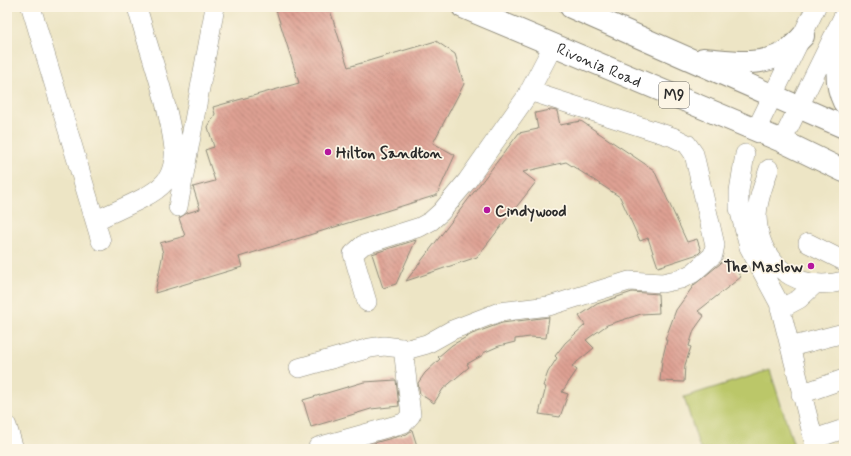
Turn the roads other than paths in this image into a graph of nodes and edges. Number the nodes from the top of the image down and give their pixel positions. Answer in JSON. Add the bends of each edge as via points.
{"nodes":[{"id":1,"x":31,"y":7,"type":"edge"},
{"id":2,"x":137,"y":7,"type":"edge"},
{"id":3,"x":215,"y":7,"type":"edge"},
{"id":4,"x":463,"y":7,"type":"edge"},
{"id":5,"x":571,"y":7,"type":"edge"},
{"id":6,"x":816,"y":7,"type":"edge"},
{"id":7,"x":604,"y":13,"type":"edge"},
{"id":8,"x":844,"y":16,"type":"edge"},
{"id":9,"x":803,"y":36,"type":"junction"},
{"id":10,"x":844,"y":38,"type":"edge"},
{"id":11,"x":554,"y":44,"type":"junction"},
{"id":12,"x":684,"y":57,"type":"junction"},
{"id":13,"x":529,"y":91,"type":"junction"},
{"id":14,"x":773,"y":97,"type":"junction"},
{"id":15,"x":844,"y":102,"type":"edge"},
{"id":16,"x":799,"y":107,"type":"junction"},
{"id":17,"x":844,"y":127,"type":"edge"},
{"id":18,"x":756,"y":130,"type":"junction"},
{"id":19,"x":782,"y":141,"type":"junction"},
{"id":20,"x":745,"y":154,"type":"dead end"},
{"id":21,"x":769,"y":169,"type":"dead end"},
{"id":22,"x":844,"y":171,"type":"edge"},
{"id":23,"x":178,"y":207,"type":"dead end"},
{"id":24,"x":95,"y":221,"type":"junction"},
{"id":25,"x":101,"y":241,"type":"dead end"},
{"id":26,"x":808,"y":243,"type":"dead end"},
{"id":27,"x":844,"y":261,"type":"edge"},
{"id":28,"x":844,"y":281,"type":"edge"},
{"id":29,"x":815,"y":284,"type":"junction"},
{"id":30,"x":367,"y":302,"type":"dead end"},
{"id":31,"x":780,"y":309,"type":"junction"},
{"id":32,"x":844,"y":333,"type":"edge"},
{"id":33,"x":790,"y":347,"type":"junction"},
{"id":34,"x":403,"y":348,"type":"junction"},
{"id":35,"x":299,"y":368,"type":"dead end"},
{"id":36,"x":844,"y":379,"type":"edge"},
{"id":37,"x":801,"y":394,"type":"junction"},
{"id":38,"x":7,"y":426,"type":"edge"},
{"id":39,"x":844,"y":429,"type":"edge"},
{"id":40,"x":815,"y":444,"type":"edge"},
{"id":41,"x":318,"y":447,"type":"dead end"},
{"id":42,"x":14,"y":449,"type":"edge"}],
"edges":[{"from":1,"to":24,"type":"street"},
{"from":2,"to":24,"type":"street","via":[[164,102],[174,150],[173,163],[165,183],[153,192]]},
{"from":3,"to":23,"type":"street"},
{"from":4,"to":11,"type":"main road","name":"Rivonia Road","number":"M9"},
{"from":5,"to":7,"type":"main road","number":"M9"},
{"from":6,"to":9,"type":"street"},
{"from":7,"to":12,"type":"main road","number":"M9"},
{"from":8,"to":16,"type":"street"},
{"from":9,"to":12,"type":"main road","via":[[783,54],[764,61]]},
{"from":9,"to":14,"type":"street"},
{"from":10,"to":15,"type":"main road","via":[[838,56],[837,77]]},
{"from":11,"to":13,"type":"street"},
{"from":11,"to":18,"type":"main road","name":"Rivonia Road","number":"M9"},
{"from":12,"to":14,"type":"main road","number":"M9"},
{"from":13,"to":30,"type":"street","via":[[467,180],[431,221],[363,245],[353,254]]},
{"from":13,"to":34,"type":"street","via":[[673,137],[687,144],[694,154],[715,245],[713,255],[694,273],[681,279],[662,283],[629,281],[549,306],[499,312],[452,330],[427,344],[410,349]]},
{"from":14,"to":16,"type":"main road","number":"M9"},
{"from":14,"to":18,"type":"street"},
{"from":16,"to":17,"type":"main road","number":"M9"},
{"from":16,"to":19,"type":"street"},
{"from":18,"to":19,"type":"main road","name":"Rivonia Road","number":"M9"},
{"from":19,"to":22,"type":"main road","name":"Rivonia Road","number":"M9"},
{"from":20,"to":31,"type":"street","via":[[739,208],[749,247]]},
{"from":21,"to":29,"type":"street","via":[[758,209],[761,238],[767,252],[784,271],[794,279]]},
{"from":24,"to":25,"type":"street"},
{"from":26,"to":27,"type":"street"},
{"from":28,"to":29,"type":"street"},
{"from":29,"to":31,"type":"street","via":[[799,299]]},
{"from":31,"to":33,"type":"street"},
{"from":32,"to":33,"type":"street"},
{"from":33,"to":37,"type":"street"},
{"from":34,"to":35,"type":"street","via":[[370,348]]},
{"from":34,"to":41,"type":"street","via":[[411,415],[404,423]]},
{"from":36,"to":37,"type":"street"},
{"from":37,"to":40,"type":"street"},
{"from":38,"to":42,"type":"street"},
{"from":39,"to":40,"type":"street"}]}
